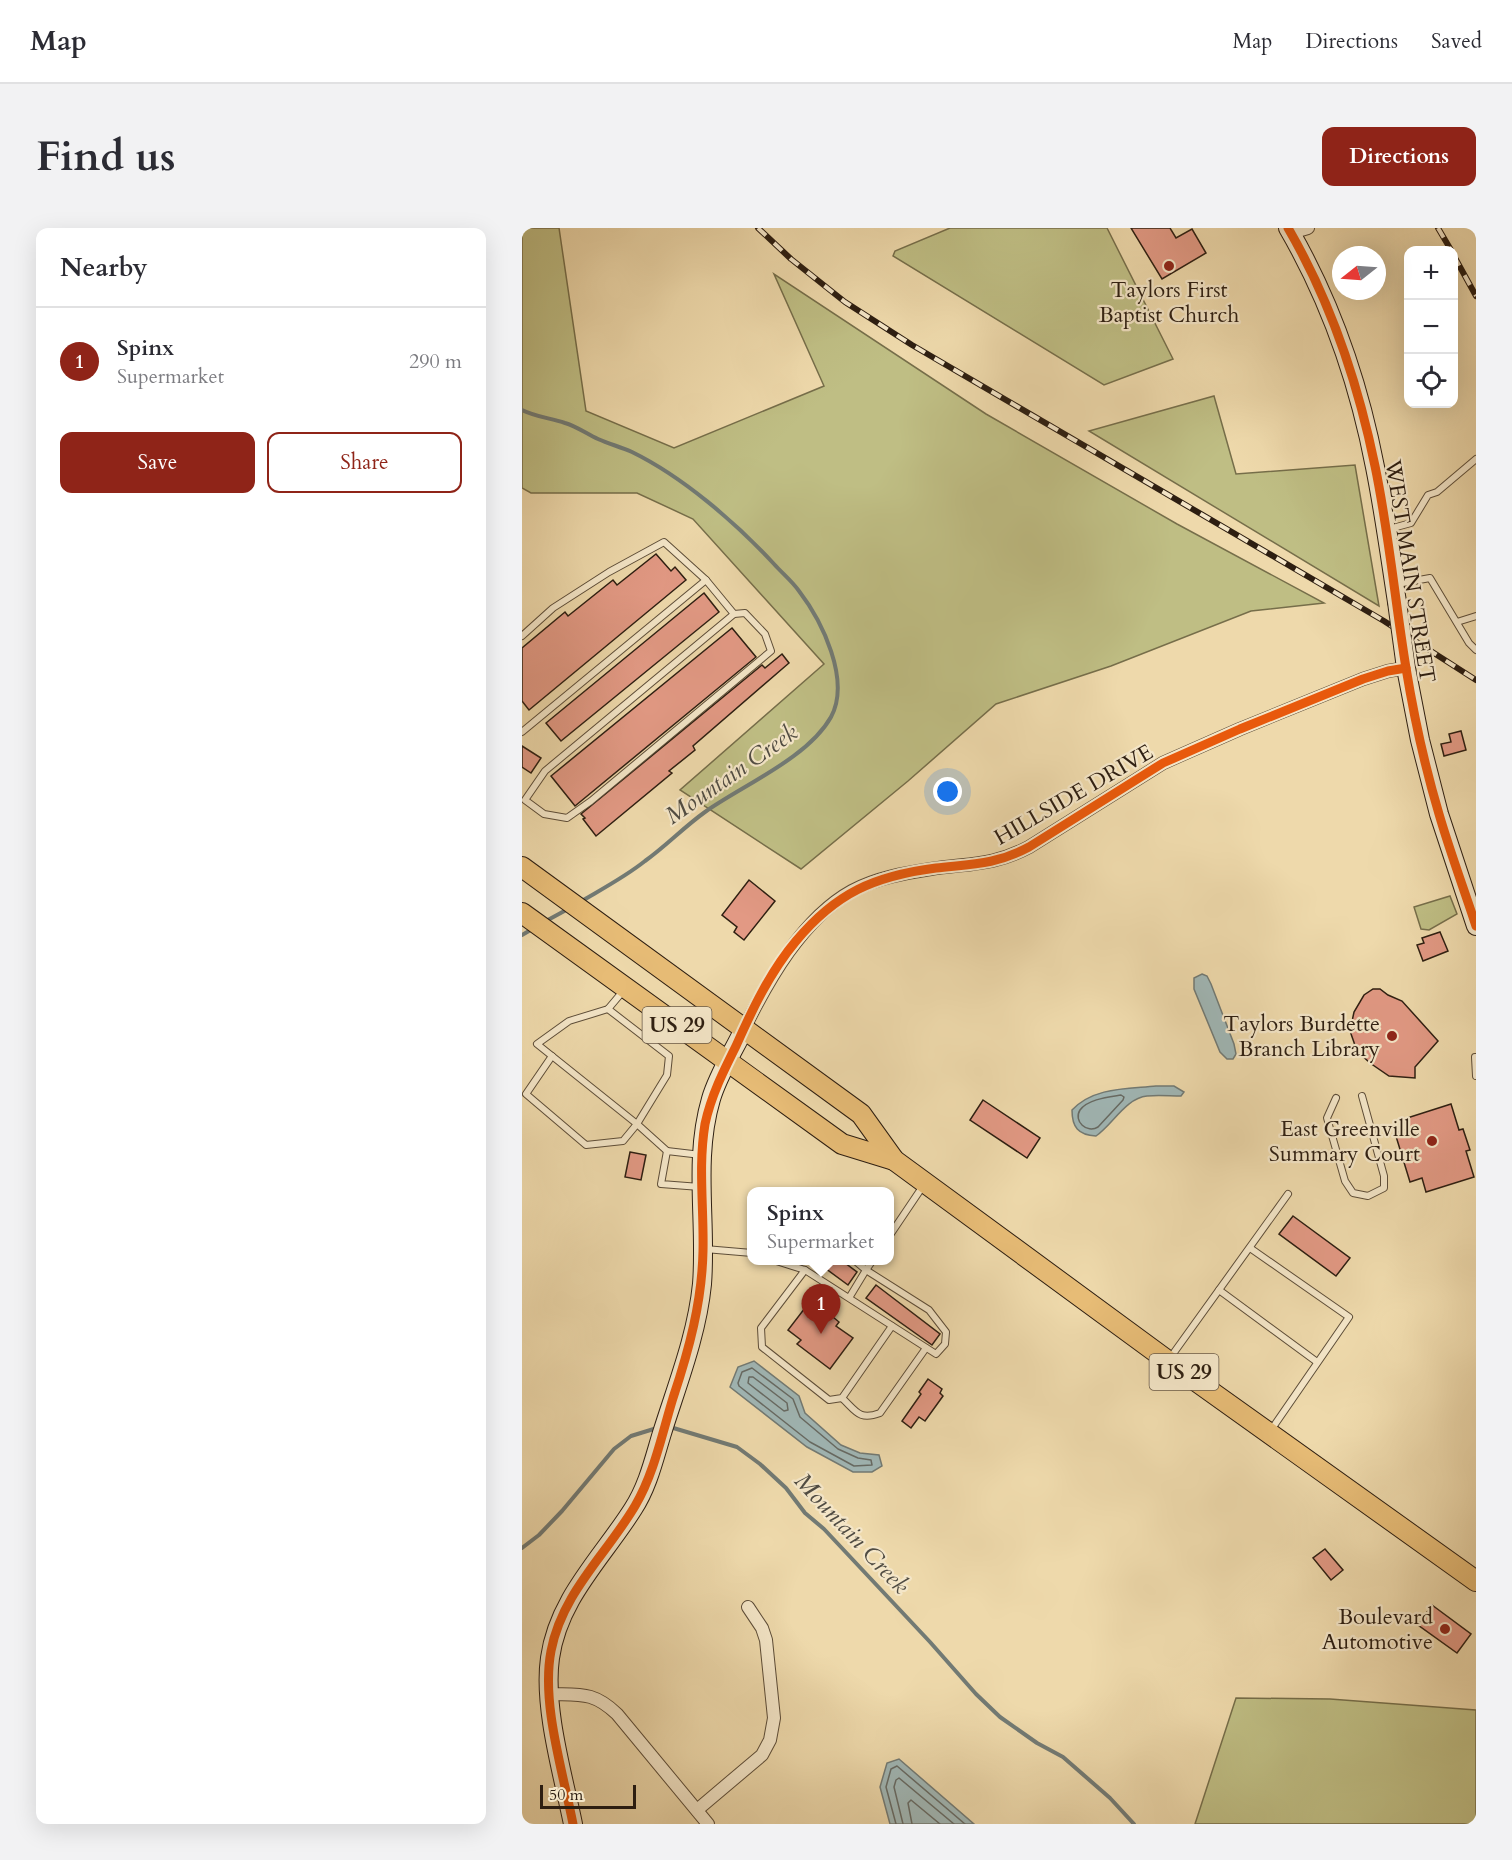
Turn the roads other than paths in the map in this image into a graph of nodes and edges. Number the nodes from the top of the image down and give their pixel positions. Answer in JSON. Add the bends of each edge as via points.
{"nodes":[{"id":1,"x":1296,"y":230,"type":"edge"},
{"id":2,"x":1476,"y":459,"type":"edge"},
{"id":3,"x":1385,"y":530,"type":"junction"},
{"id":4,"x":706,"y":580,"type":"junction"},
{"id":5,"x":1395,"y":593,"type":"junction"},
{"id":6,"x":734,"y":614,"type":"junction"},
{"id":7,"x":1476,"y":616,"type":"edge"},
{"id":8,"x":1457,"y":622,"type":"junction"},
{"id":9,"x":522,"y":636,"type":"edge"},
{"id":10,"x":1476,"y":650,"type":"edge"},
{"id":11,"x":1406,"y":668,"type":"junction"},
{"id":12,"x":522,"y":722,"type":"edge"},
{"id":13,"x":529,"y":727,"type":"junction"},
{"id":14,"x":522,"y":732,"type":"edge"},
{"id":15,"x":523,"y":801,"type":"edge"},
{"id":16,"x":522,"y":867,"type":"edge"},
{"id":17,"x":522,"y":913,"type":"edge"},
{"id":18,"x":1476,"y":926,"type":"edge"},
{"id":19,"x":626,"y":988,"type":"junction"},
{"id":20,"x":609,"y":1009,"type":"junction"},
{"id":21,"x":744,"y":1029,"type":"junction"},
{"id":22,"x":552,"y":1056,"type":"junction"},
{"id":23,"x":1475,"y":1057,"type":"edge"},
{"id":24,"x":728,"y":1062,"type":"junction"},
{"id":25,"x":1476,"y":1076,"type":"edge"},
{"id":26,"x":1362,"y":1096,"type":"dead end"},
{"id":27,"x":1336,"y":1098,"type":"dead end"},
{"id":28,"x":637,"y":1124,"type":"junction"},
{"id":29,"x":667,"y":1151,"type":"junction"},
{"id":30,"x":702,"y":1155,"type":"junction"},
{"id":31,"x":894,"y":1160,"type":"junction"},
{"id":32,"x":925,"y":1183,"type":"junction"},
{"id":33,"x":701,"y":1187,"type":"junction"},
{"id":34,"x":1288,"y":1194,"type":"dead end"},
{"id":35,"x":894,"y":1229,"type":"edge"},
{"id":36,"x":1250,"y":1248,"type":"junction"},
{"id":37,"x":704,"y":1249,"type":"junction"},
{"id":38,"x":747,"y":1253,"type":"edge"},
{"id":39,"x":789,"y":1265,"type":"edge"},
{"id":40,"x":860,"y":1265,"type":"edge"},
{"id":41,"x":870,"y":1265,"type":"edge"},
{"id":42,"x":805,"y":1270,"type":"junction"},
{"id":43,"x":866,"y":1270,"type":"junction"},
{"id":44,"x":1219,"y":1290,"type":"junction"},
{"id":45,"x":849,"y":1298,"type":"junction"},
{"id":46,"x":892,"y":1326,"type":"junction"},
{"id":47,"x":926,"y":1348,"type":"junction"},
{"id":48,"x":1168,"y":1361,"type":"junction"},
{"id":49,"x":1317,"y":1362,"type":"junction"},
{"id":50,"x":842,"y":1398,"type":"junction"},
{"id":51,"x":1269,"y":1433,"type":"junction"},
{"id":52,"x":1476,"y":1581,"type":"edge"},
{"id":53,"x":748,"y":1607,"type":"dead end"},
{"id":54,"x":549,"y":1694,"type":"junction"},
{"id":55,"x":697,"y":1810,"type":"junction"},
{"id":56,"x":573,"y":1824,"type":"edge"},
{"id":57,"x":708,"y":1824,"type":"edge"}],
"edges":[{"from":1,"to":3,"type":"street","name":"WEST MAIN STREET","via":[[1349,363],[1376,468]]},
{"from":2,"to":3,"type":"lane","via":[[1428,495],[1411,523]]},
{"from":3,"to":5,"type":"street","name":"WEST MAIN STREET"},
{"from":4,"to":6,"type":"lane"},
{"from":4,"to":9,"type":"lane","via":[[664,542],[553,609]]},
{"from":4,"to":13,"type":"lane"},
{"from":5,"to":8,"type":"lane","via":[[1430,578]]},
{"from":5,"to":11,"type":"street","name":"WEST MAIN STREET","bridge":true},
{"from":6,"to":15,"type":"lane","via":[[545,771]]},
{"from":6,"to":15,"type":"lane","via":[[745,613],[765,634],[771,651],[567,818],[544,814]]},
{"from":7,"to":8,"type":"lane"},
{"from":8,"to":10,"type":"lane"},
{"from":11,"to":18,"type":"street","name":"WEST MAIN STREET","via":[[1439,814]]},
{"from":11,"to":21,"type":"street","name":"HILLSIDE DRIVE","via":[[1363,679],[1163,763],[1029,847],[1002,859],[903,874],[853,890],[834,903],[795,942],[760,995]]},
{"from":12,"to":13,"type":"lane"},
{"from":13,"to":14,"type":"lane"},
{"from":16,"to":21,"type":"main road","number":"US 29"},
{"from":17,"to":19,"type":"main road","number":"US 29"},
{"from":19,"to":20,"type":"lane"},
{"from":19,"to":24,"type":"main road","number":"US 29"},
{"from":20,"to":22,"type":"lane","via":[[569,1021],[537,1044]]},
{"from":20,"to":28,"type":"lane","via":[[669,1056],[667,1075]]},
{"from":21,"to":24,"type":"street"},
{"from":21,"to":31,"type":"main road","number":"US 29","via":[[861,1114]]},
{"from":22,"to":28,"type":"lane"},
{"from":22,"to":28,"type":"lane","via":[[526,1094],[586,1145],[623,1141]]},
{"from":23,"to":25,"type":"lane"},
{"from":24,"to":30,"type":"street","via":[[711,1099]]},
{"from":24,"to":31,"type":"main road","number":"US 29","via":[[842,1144]]},
{"from":26,"to":27,"type":"lane","via":[[1384,1176],[1384,1188],[1368,1196],[1353,1193],[1345,1181],[1327,1118]]},
{"from":28,"to":29,"type":"lane"},
{"from":29,"to":30,"type":"lane"},
{"from":29,"to":33,"type":"lane","via":[[661,1184]]},
{"from":30,"to":33,"type":"street"},
{"from":31,"to":32,"type":"main road","number":"US 29"},
{"from":32,"to":35,"type":"lane"},
{"from":32,"to":48,"type":"main road","number":"US 29"},
{"from":33,"to":37,"type":"street"},
{"from":34,"to":36,"type":"lane"},
{"from":36,"to":44,"type":"lane"},
{"from":36,"to":49,"type":"lane","via":[[1349,1317]]},
{"from":37,"to":38,"type":"lane"},
{"from":37,"to":54,"type":"street","via":[[699,1308],[643,1492],[567,1605],[549,1660]]},
{"from":39,"to":42,"type":"lane"},
{"from":40,"to":43,"type":"lane"},
{"from":41,"to":43,"type":"lane"},
{"from":42,"to":45,"type":"lane"},
{"from":42,"to":50,"type":"lane","via":[[761,1328],[762,1347],[829,1400]]},
{"from":43,"to":45,"type":"lane"},
{"from":43,"to":47,"type":"lane","via":[[929,1310],[946,1332],[945,1344],[936,1354]]},
{"from":44,"to":48,"type":"lane"},
{"from":44,"to":49,"type":"lane"},
{"from":45,"to":46,"type":"lane"},
{"from":46,"to":47,"type":"lane"},
{"from":46,"to":50,"type":"lane"},
{"from":47,"to":50,"type":"lane","via":[[880,1413],[862,1416]]},
{"from":48,"to":51,"type":"main road","number":"US 29"},
{"from":49,"to":51,"type":"lane"},
{"from":51,"to":52,"type":"main road","number":"US 29"},
{"from":53,"to":55,"type":"street","via":[[766,1640],[772,1731],[762,1755]]},
{"from":54,"to":55,"type":"street","via":[[595,1697],[608,1705]]},
{"from":54,"to":56,"type":"street"},
{"from":55,"to":57,"type":"street"}]}
